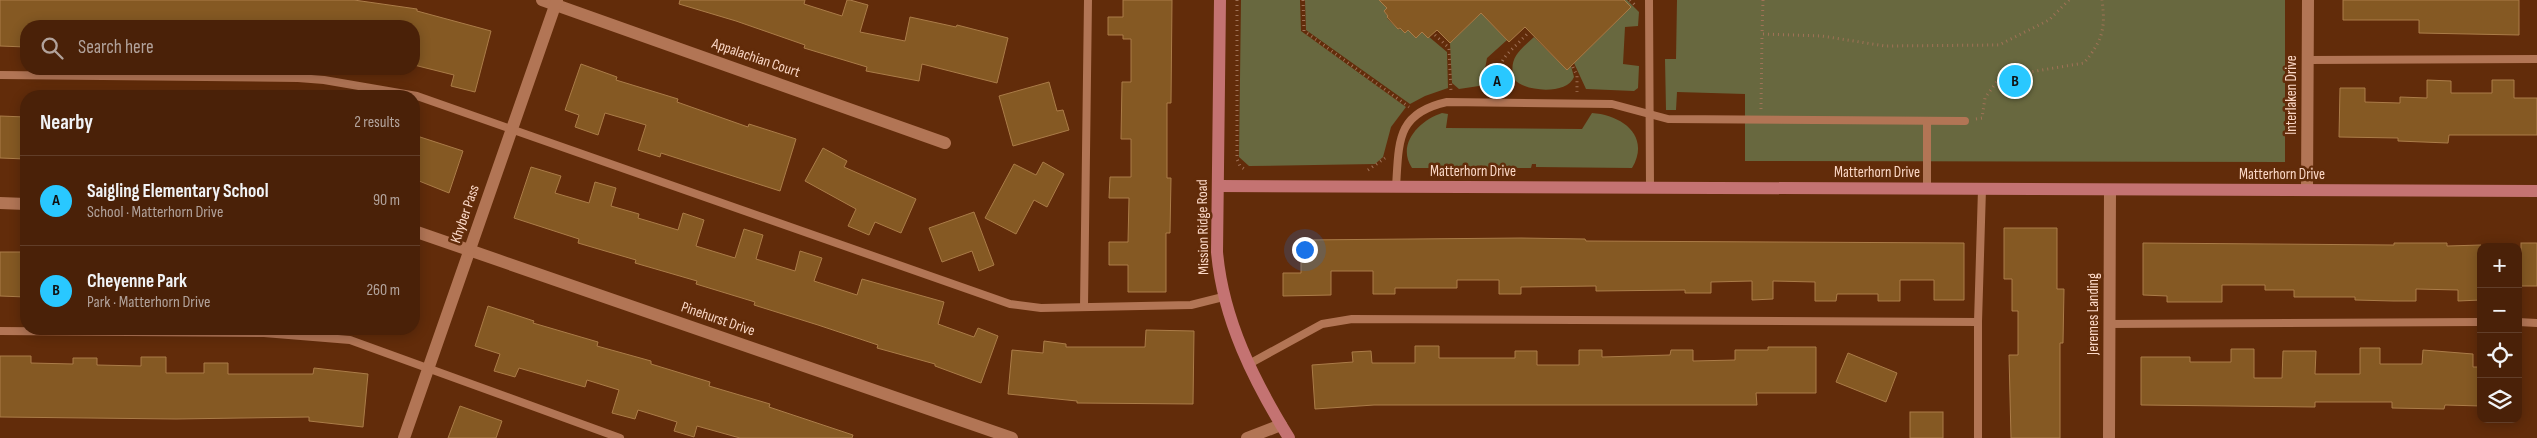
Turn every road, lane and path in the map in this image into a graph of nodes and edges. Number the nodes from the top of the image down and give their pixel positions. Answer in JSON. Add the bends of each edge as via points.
{"nodes":[{"id":1,"x":542,"y":0,"type":"edge"},
{"id":2,"x":1088,"y":0,"type":"edge"},
{"id":3,"x":1220,"y":0,"type":"edge"},
{"id":4,"x":1238,"y":0,"type":"edge"},
{"id":5,"x":1303,"y":0,"type":"edge"},
{"id":6,"x":1630,"y":0,"type":"edge"},
{"id":7,"x":1649,"y":0,"type":"edge"},
{"id":8,"x":1763,"y":0,"type":"edge"},
{"id":9,"x":2069,"y":0,"type":"edge"},
{"id":10,"x":2102,"y":0,"type":"edge"},
{"id":11,"x":2308,"y":0,"type":"edge"},
{"id":12,"x":556,"y":2,"type":"edge"},
{"id":13,"x":1637,"y":7,"type":"dead end"},
{"id":14,"x":1528,"y":34,"type":"dead end"},
{"id":15,"x":1762,"y":34,"type":"junction"},
{"id":16,"x":1435,"y":36,"type":"dead end"},
{"id":17,"x":2537,"y":59,"type":"edge"},
{"id":18,"x":2308,"y":60,"type":"junction"},
{"id":19,"x":1573,"y":67,"type":"dead end"},
{"id":20,"x":0,"y":75,"type":"edge"},
{"id":21,"x":382,"y":90,"type":"edge"},
{"id":22,"x":1501,"y":90,"type":"dead end"},
{"id":23,"x":1451,"y":92,"type":"dead end"},
{"id":24,"x":1576,"y":92,"type":"dead end"},
{"id":25,"x":420,"y":97,"type":"edge"},
{"id":26,"x":1410,"y":107,"type":"dead end"},
{"id":27,"x":1650,"y":114,"type":"junction"},
{"id":28,"x":1760,"y":119,"type":"junction"},
{"id":29,"x":1927,"y":121,"type":"junction"},
{"id":30,"x":1966,"y":121,"type":"joint"},
{"id":31,"x":512,"y":129,"type":"junction"},
{"id":32,"x":946,"y":143,"type":"dead end"},
{"id":33,"x":1255,"y":170,"type":"dead end"},
{"id":34,"x":1358,"y":170,"type":"dead end"},
{"id":35,"x":1397,"y":171,"type":"junction"},
{"id":36,"x":1218,"y":186,"type":"junction"},
{"id":37,"x":1396,"y":187,"type":"junction"},
{"id":38,"x":1650,"y":188,"type":"junction"},
{"id":39,"x":1926,"y":189,"type":"junction"},
{"id":40,"x":1982,"y":189,"type":"junction"},
{"id":41,"x":2110,"y":190,"type":"junction"},
{"id":42,"x":2307,"y":190,"type":"junction"},
{"id":43,"x":2537,"y":191,"type":"edge"},
{"id":44,"x":0,"y":203,"type":"edge"},
{"id":45,"x":20,"y":204,"type":"edge"},
{"id":46,"x":420,"y":232,"type":"edge"},
{"id":47,"x":470,"y":249,"type":"junction"},
{"id":48,"x":1223,"y":297,"type":"junction"},
{"id":49,"x":1084,"y":307,"type":"junction"},
{"id":50,"x":1978,"y":322,"type":"junction"},
{"id":51,"x":2477,"y":322,"type":"edge"},
{"id":52,"x":2522,"y":322,"type":"edge"},
{"id":53,"x":2537,"y":323,"type":"edge"},
{"id":54,"x":2109,"y":324,"type":"junction"},
{"id":55,"x":0,"y":331,"type":"edge"},
{"id":56,"x":20,"y":331,"type":"edge"},
{"id":57,"x":293,"y":335,"type":"edge"},
{"id":58,"x":1249,"y":364,"type":"junction"},
{"id":59,"x":428,"y":370,"type":"junction"},
{"id":60,"x":1281,"y":425,"type":"junction"},
{"id":61,"x":404,"y":438,"type":"edge"},
{"id":62,"x":620,"y":438,"type":"edge"},
{"id":63,"x":1012,"y":438,"type":"edge"},
{"id":64,"x":1248,"y":438,"type":"edge"},
{"id":65,"x":1289,"y":438,"type":"edge"},
{"id":66,"x":1978,"y":438,"type":"edge"},
{"id":67,"x":2109,"y":438,"type":"edge"}],
"edges":[{"from":1,"to":12,"type":"street","name":"Appalachian Court"},
{"from":2,"to":49,"type":"lane"},
{"from":3,"to":36,"type":"street","name":"Mission Ridge Road"},
{"from":4,"to":33,"type":"path","via":[[1237,159],[1246,170]]},
{"from":5,"to":26,"type":"path","via":[[1304,31]]},
{"from":6,"to":13,"type":"path"},
{"from":7,"to":27,"type":"lane"},
{"from":8,"to":15,"type":"path"},
{"from":9,"to":15,"type":"path","via":[[2049,20],[1999,45],[1886,46],[1822,36]]},
{"from":10,"to":30,"type":"path","via":[[2104,20],[2099,45],[2084,63],[2000,77],[1985,98],[1982,118]]},
{"from":11,"to":18,"type":"street","name":"Interlaken Drive"},
{"from":12,"to":31,"type":"street","name":"Khyber Pass"},
{"from":12,"to":32,"type":"street","name":"Appalachian Court"},
{"from":14,"to":22,"type":"path","via":[[1499,65],[1497,78]]},
{"from":15,"to":28,"type":"path"},
{"from":16,"to":23,"type":"path","via":[[1448,48]]},
{"from":17,"to":18,"type":"lane"},
{"from":18,"to":42,"type":"street","name":"Interlaken Drive"},
{"from":19,"to":24,"type":"path","via":[[1577,76]]},
{"from":20,"to":21,"type":"lane","via":[[324,80]]},
{"from":25,"to":31,"type":"lane"},
{"from":27,"to":28,"type":"lane","via":[[1668,119]]},
{"from":27,"to":35,"type":"lane","via":[[1612,104],[1447,102],[1428,106],[1412,116],[1404,131]]},
{"from":27,"to":38,"type":"lane"},
{"from":28,"to":29,"type":"lane"},
{"from":29,"to":30,"type":"lane"},
{"from":29,"to":39,"type":"lane"},
{"from":31,"to":47,"type":"street","name":"Khyber Pass"},
{"from":31,"to":49,"type":"lane","via":[[1010,304],[1041,308]]},
{"from":34,"to":35,"type":"path"},
{"from":35,"to":37,"type":"lane"},
{"from":36,"to":37,"type":"street","name":"Matterhorn Drive"},
{"from":36,"to":48,"type":"street","name":"Mission Ridge Road","via":[[1217,252]]},
{"from":37,"to":38,"type":"street","name":"Matterhorn Drive"},
{"from":38,"to":39,"type":"street","name":"Matterhorn Drive"},
{"from":39,"to":40,"type":"street","name":"Matterhorn Drive"},
{"from":40,"to":41,"type":"street","name":"Matterhorn Drive"},
{"from":40,"to":50,"type":"lane"},
{"from":41,"to":42,"type":"street","name":"Matterhorn Drive"},
{"from":41,"to":54,"type":"street","name":"Jeremes Landing"},
{"from":42,"to":43,"type":"street","name":"Matterhorn Drive"},
{"from":44,"to":45,"type":"street"},
{"from":46,"to":47,"type":"street","name":"Pinehurst Drive"},
{"from":47,"to":59,"type":"street","name":"Khyber Pass"},
{"from":47,"to":63,"type":"street","name":"Pinehurst Drive"},
{"from":48,"to":49,"type":"lane","via":[[1191,305]]},
{"from":48,"to":58,"type":"street","name":"Mission Ridge Road"},
{"from":50,"to":58,"type":"lane","via":[[1352,319],[1322,324]]},
{"from":50,"to":66,"type":"lane"},
{"from":51,"to":54,"type":"lane"},
{"from":52,"to":53,"type":"lane"},
{"from":54,"to":67,"type":"street","name":"Jeremes Landing"},
{"from":55,"to":56,"type":"lane"},
{"from":57,"to":59,"type":"lane","via":[[350,340]]},
{"from":58,"to":60,"type":"street","name":"Mission Ridge Road"},
{"from":59,"to":61,"type":"street","name":"Khyber Pass"},
{"from":59,"to":62,"type":"lane"},
{"from":60,"to":64,"type":"street"},
{"from":60,"to":65,"type":"street","name":"Mission Ridge Road"}]}
